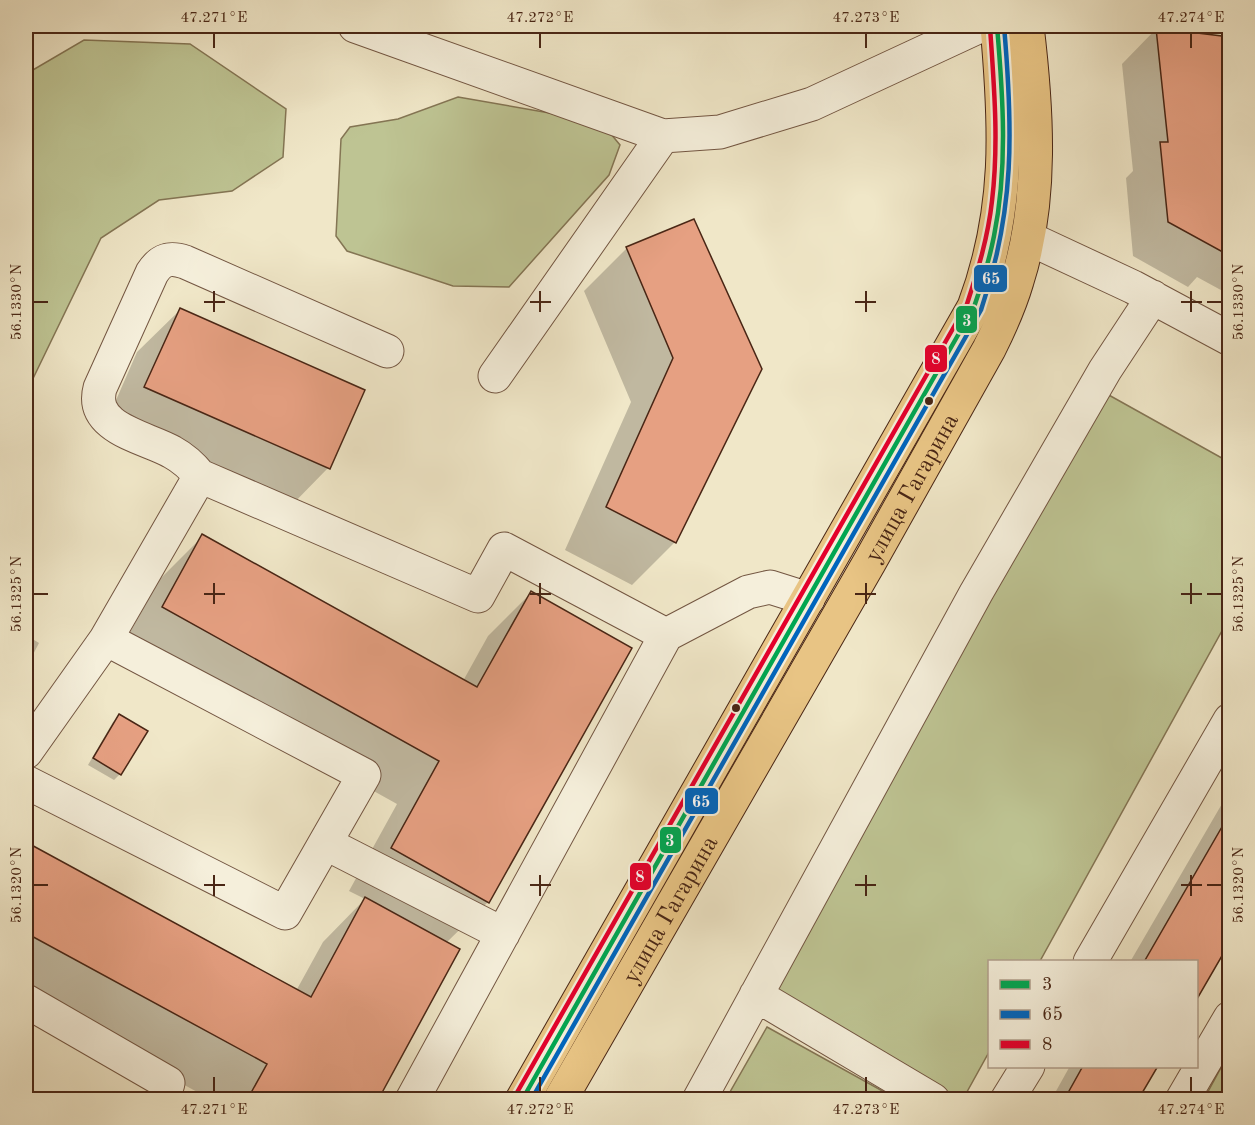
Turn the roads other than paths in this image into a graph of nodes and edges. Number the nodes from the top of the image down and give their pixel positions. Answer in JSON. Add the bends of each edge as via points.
{"nodes":[{"id":1,"x":355,"y":26,"type":"edge"},
{"id":2,"x":980,"y":26,"type":"edge"},
{"id":3,"x":997,"y":26,"type":"edge"},
{"id":4,"x":1027,"y":26,"type":"edge"},
{"id":5,"x":663,"y":136,"type":"junction"},
{"id":6,"x":998,"y":226,"type":"junction"},
{"id":7,"x":1028,"y":238,"type":"junction"},
{"id":8,"x":1153,"y":297,"type":"junction"},
{"id":9,"x":1230,"y":339,"type":"edge"},
{"id":10,"x":387,"y":351,"type":"dead end"},
{"id":11,"x":495,"y":376,"type":"dead end"},
{"id":12,"x":200,"y":476,"type":"junction"},
{"id":13,"x":808,"y":599,"type":"junction"},
{"id":14,"x":666,"y":635,"type":"junction"},
{"id":15,"x":106,"y":639,"type":"junction"},
{"id":16,"x":1230,"y":720,"type":"edge"},
{"id":17,"x":26,"y":752,"type":"edge"},
{"id":18,"x":26,"y":782,"type":"edge"},
{"id":19,"x":325,"y":843,"type":"junction"},
{"id":20,"x":503,"y":934,"type":"junction"},
{"id":21,"x":1091,"y":960,"type":"edge"},
{"id":22,"x":756,"y":995,"type":"junction"},
{"id":23,"x":26,"y":1001,"type":"edge"},
{"id":24,"x":1230,"y":1018,"type":"edge"},
{"id":25,"x":1027,"y":1068,"type":"edge"},
{"id":26,"x":163,"y":1100,"type":"edge"},
{"id":27,"x":412,"y":1100,"type":"edge"},
{"id":28,"x":522,"y":1100,"type":"edge"},
{"id":29,"x":560,"y":1100,"type":"edge"},
{"id":30,"x":699,"y":1100,"type":"edge"},
{"id":31,"x":933,"y":1100,"type":"edge"},
{"id":32,"x":1007,"y":1100,"type":"edge"},
{"id":33,"x":1182,"y":1100,"type":"edge"}],
"edges":[{"from":1,"to":5,"type":"street"},
{"from":2,"to":5,"type":"street","via":[[812,104],[720,132]]},
{"from":3,"to":6,"type":"main road","name":"улица Гагарина","via":[[1004,160]]},
{"from":4,"to":7,"type":"main road","name":"улица Гагарина","via":[[1035,122]]},
{"from":5,"to":11,"type":"street"},
{"from":6,"to":7,"type":"main road"},
{"from":6,"to":13,"type":"main road","name":"улица Гагарина","via":[[974,307]]},
{"from":7,"to":8,"type":"street"},
{"from":7,"to":29,"type":"main road","name":"улица Гагарина","via":[[1018,280],[989,349]]},
{"from":8,"to":9,"type":"street"},
{"from":8,"to":22,"type":"street","via":[[1105,370],[976,593]]},
{"from":10,"to":12,"type":"street","via":[[185,262],[173,258],[157,264],[100,388],[99,408],[112,424],[170,451]]},
{"from":12,"to":14,"type":"street","via":[[478,596],[504,549]]},
{"from":12,"to":15,"type":"street"},
{"from":13,"to":14,"type":"street","via":[[770,587],[748,592]]},
{"from":13,"to":28,"type":"main road","name":"улица Гагарина"},
{"from":14,"to":20,"type":"street"},
{"from":15,"to":17,"type":"street"},
{"from":15,"to":19,"type":"street","via":[[364,776]]},
{"from":16,"to":21,"type":"street"},
{"from":18,"to":19,"type":"street","via":[[285,913]]},
{"from":19,"to":20,"type":"street"},
{"from":20,"to":27,"type":"street"},
{"from":22,"to":30,"type":"street"},
{"from":22,"to":31,"type":"street"},
{"from":23,"to":26,"type":"street","via":[[168,1083]]},
{"from":24,"to":33,"type":"street"},
{"from":25,"to":32,"type":"street"}]}
